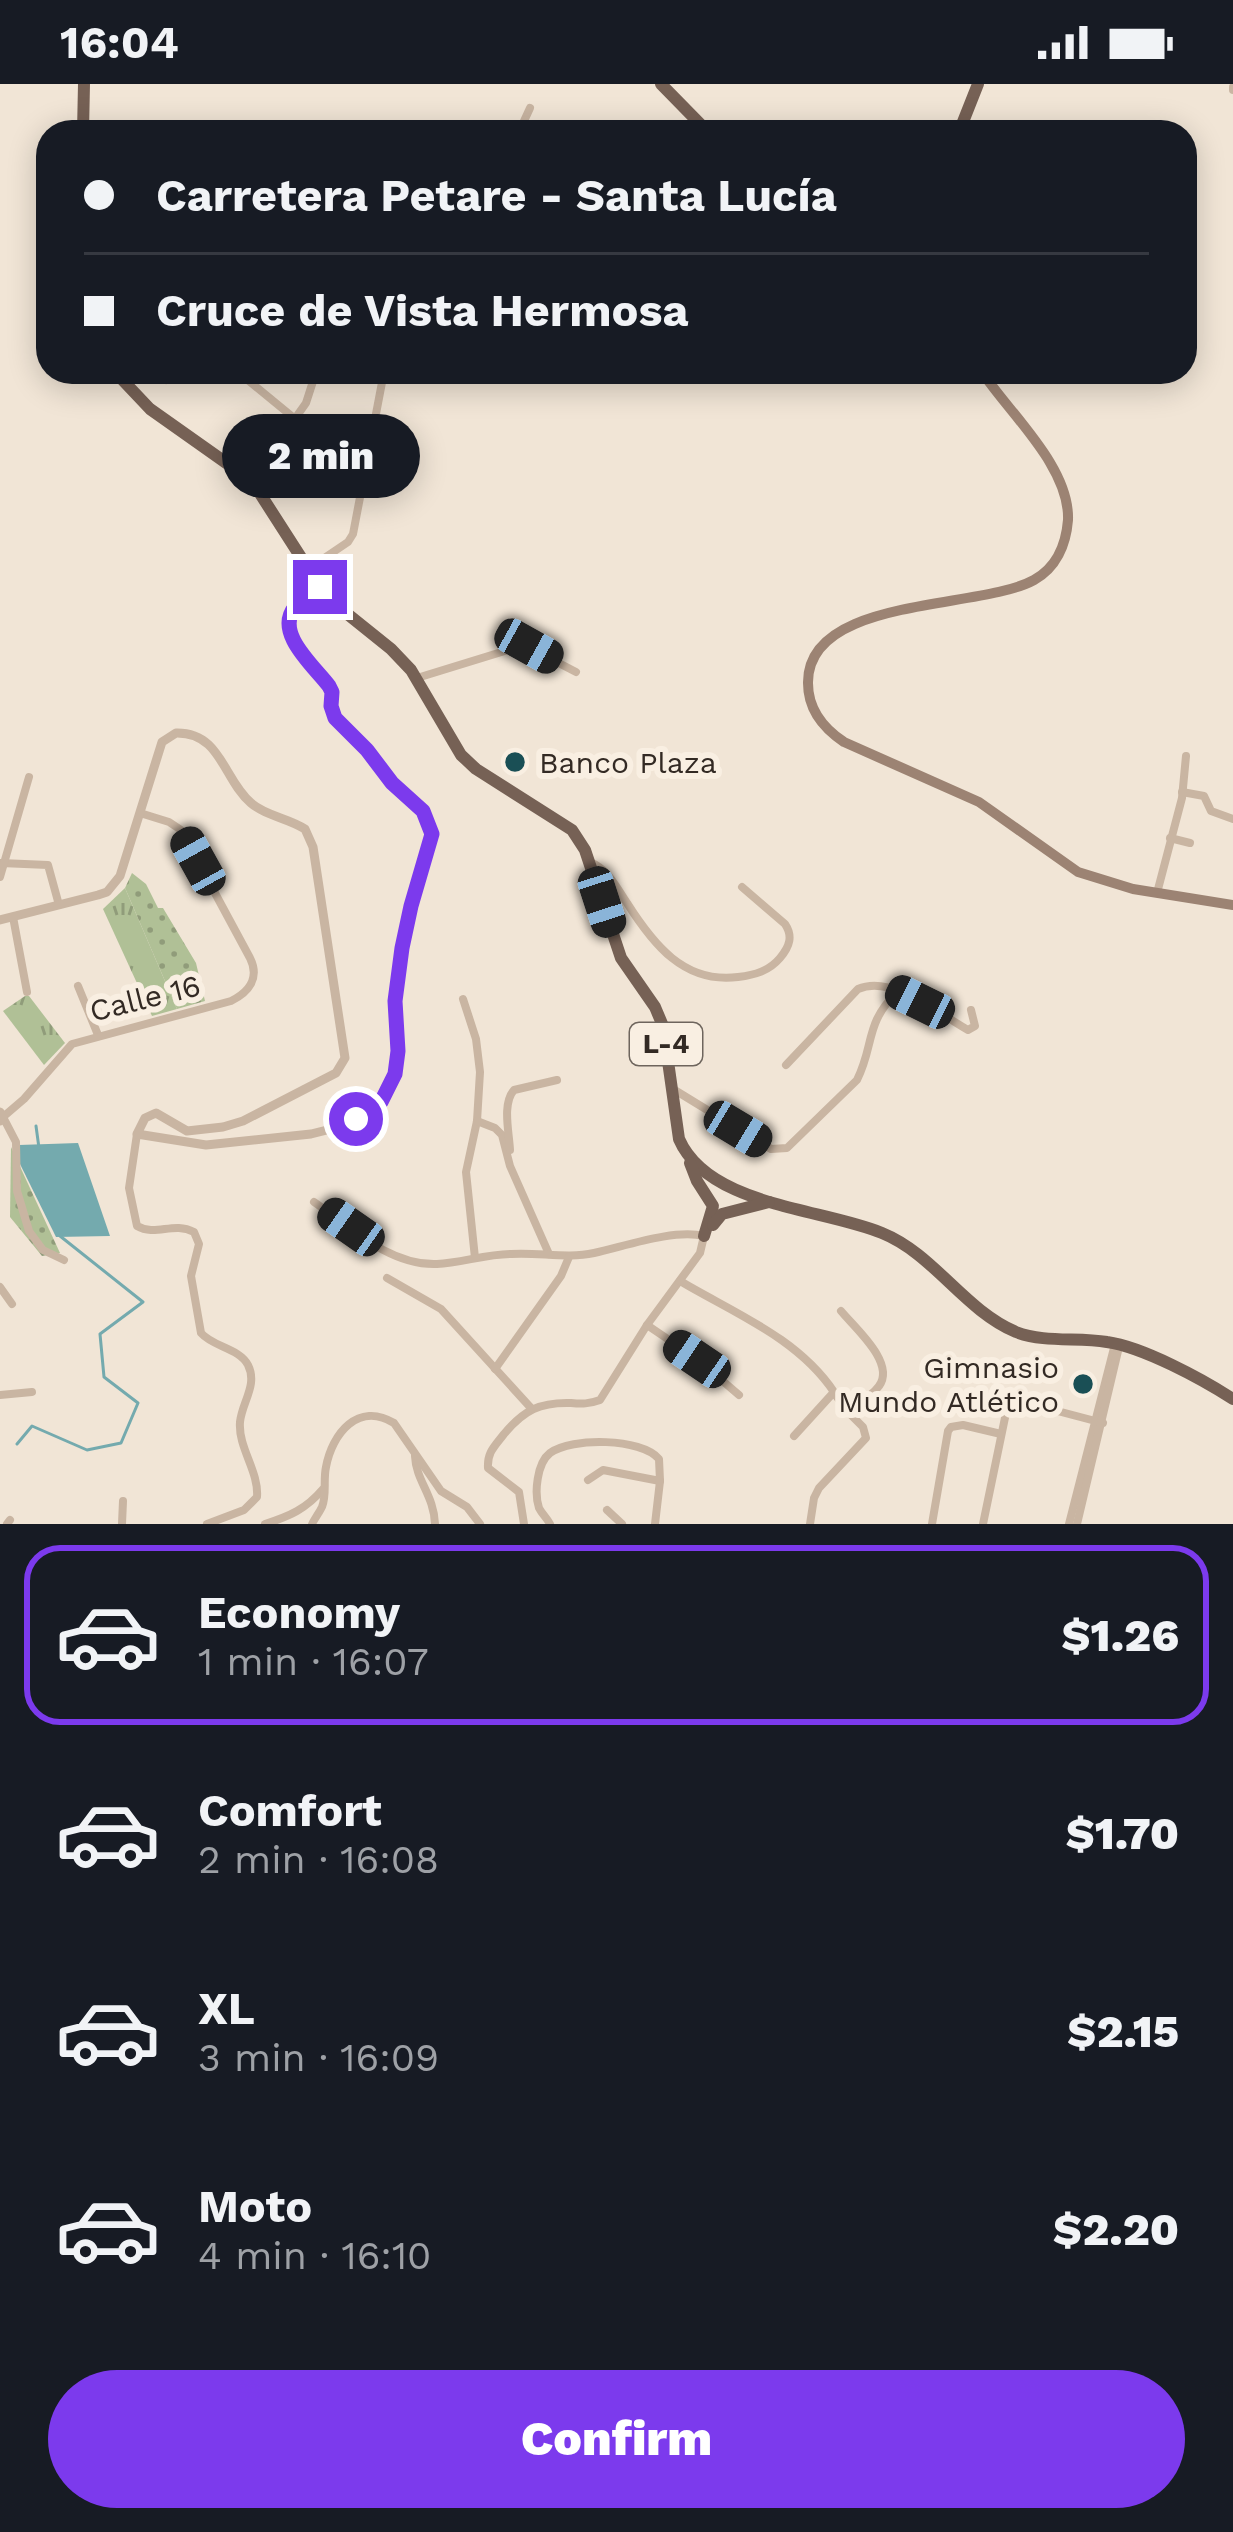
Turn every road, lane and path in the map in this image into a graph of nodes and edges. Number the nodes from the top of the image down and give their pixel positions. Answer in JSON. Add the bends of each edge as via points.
{"nodes":[{"id":1,"x":84,"y":84,"type":"edge"},
{"id":2,"x":661,"y":84,"type":"edge"},
{"id":3,"x":978,"y":84,"type":"edge"},
{"id":4,"x":530,"y":108,"type":"dead end"},
{"id":5,"x":83,"y":120,"type":"edge"},
{"id":6,"x":524,"y":120,"type":"edge"},
{"id":7,"x":696,"y":120,"type":"edge"},
{"id":8,"x":964,"y":120,"type":"edge"},
{"id":9,"x":126,"y":384,"type":"edge"},
{"id":10,"x":253,"y":384,"type":"edge"},
{"id":11,"x":312,"y":384,"type":"edge"},
{"id":12,"x":382,"y":384,"type":"edge"},
{"id":13,"x":989,"y":384,"type":"edge"},
{"id":14,"x":294,"y":418,"type":"junction"},
{"id":15,"x":259,"y":492,"type":"junction"},
{"id":16,"x":303,"y":564,"type":"junction"},
{"id":17,"x":320,"y":587,"type":"junction"},
{"id":18,"x":340,"y":608,"type":"junction"},
{"id":19,"x":293,"y":609,"type":"junction"},
{"id":20,"x":576,"y":672,"type":"dead end"},
{"id":21,"x":417,"y":678,"type":"junction"},
{"id":22,"x":1186,"y":756,"type":"dead end"},
{"id":23,"x":29,"y":777,"type":"dead end"},
{"id":24,"x":1183,"y":792,"type":"junction"},
{"id":25,"x":140,"y":813,"type":"junction"},
{"id":26,"x":1233,"y":819,"type":"edge"},
{"id":27,"x":1170,"y":838,"type":"junction"},
{"id":28,"x":1190,"y":843,"type":"dead end"},
{"id":29,"x":589,"y":861,"type":"junction"},
{"id":30,"x":2,"y":863,"type":"edge"},
{"id":31,"x":0,"y":877,"type":"edge"},
{"id":32,"x":742,"y":887,"type":"dead end"},
{"id":33,"x":1156,"y":892,"type":"junction"},
{"id":34,"x":59,"y":905,"type":"junction"},
{"id":35,"x":1233,"y":905,"type":"edge"},
{"id":36,"x":13,"y":916,"type":"junction"},
{"id":37,"x":0,"y":920,"type":"edge"},
{"id":38,"x":78,"y":986,"type":"dead end"},
{"id":39,"x":27,"y":992,"type":"dead end"},
{"id":40,"x":898,"y":992,"type":"junction"},
{"id":41,"x":463,"y":999,"type":"dead end"},
{"id":42,"x":971,"y":1010,"type":"dead end"},
{"id":43,"x":98,"y":1035,"type":"junction"},
{"id":44,"x":786,"y":1066,"type":"dead end"},
{"id":45,"x":557,"y":1080,"type":"dead end"},
{"id":46,"x":672,"y":1088,"type":"junction"},
{"id":47,"x":1,"y":1116,"type":"edge"},
{"id":48,"x":477,"y":1121,"type":"junction"},
{"id":49,"x":137,"y":1134,"type":"junction"},
{"id":50,"x":688,"y":1156,"type":"junction"},
{"id":51,"x":512,"y":1169,"type":"junction"},
{"id":52,"x":773,"y":1201,"type":"junction"},
{"id":53,"x":314,"y":1202,"type":"dead end"},
{"id":54,"x":704,"y":1235,"type":"junction"},
{"id":55,"x":549,"y":1253,"type":"junction"},
{"id":56,"x":569,"y":1257,"type":"junction"},
{"id":57,"x":475,"y":1258,"type":"junction"},
{"id":58,"x":64,"y":1260,"type":"dead end"},
{"id":59,"x":386,"y":1278,"type":"dead end"},
{"id":60,"x":680,"y":1281,"type":"junction"},
{"id":61,"x":0,"y":1287,"type":"edge"},
{"id":62,"x":12,"y":1304,"type":"dead end"},
{"id":63,"x":841,"y":1311,"type":"dead end"},
{"id":64,"x":647,"y":1325,"type":"junction"},
{"id":65,"x":1115,"y":1343,"type":"junction"},
{"id":66,"x":495,"y":1369,"type":"junction"},
{"id":67,"x":32,"y":1392,"type":"dead end"},
{"id":68,"x":834,"y":1393,"type":"junction"},
{"id":69,"x":0,"y":1395,"type":"edge"},
{"id":70,"x":739,"y":1395,"type":"dead end"},
{"id":71,"x":1233,"y":1399,"type":"edge"},
{"id":72,"x":531,"y":1408,"type":"junction"},
{"id":73,"x":847,"y":1411,"type":"junction"},
{"id":74,"x":1099,"y":1422,"type":"junction"},
{"id":75,"x":1001,"y":1434,"type":"junction"},
{"id":76,"x":794,"y":1436,"type":"dead end"},
{"id":77,"x":415,"y":1454,"type":"junction"},
{"id":78,"x":588,"y":1480,"type":"dead end"},
{"id":79,"x":660,"y":1480,"type":"junction"},
{"id":80,"x":324,"y":1488,"type":"junction"},
{"id":81,"x":123,"y":1501,"type":"dead end"},
{"id":82,"x":539,"y":1508,"type":"junction"},
{"id":83,"x":608,"y":1510,"type":"dead end"},
{"id":84,"x":122,"y":1524,"type":"edge"},
{"id":85,"x":207,"y":1524,"type":"edge"},
{"id":86,"x":266,"y":1524,"type":"edge"},
{"id":87,"x":312,"y":1524,"type":"edge"},
{"id":88,"x":436,"y":1524,"type":"edge"},
{"id":89,"x":480,"y":1524,"type":"edge"},
{"id":90,"x":524,"y":1524,"type":"edge"},
{"id":91,"x":538,"y":1524,"type":"edge"},
{"id":92,"x":550,"y":1524,"type":"edge"},
{"id":93,"x":622,"y":1524,"type":"edge"},
{"id":94,"x":655,"y":1524,"type":"edge"},
{"id":95,"x":810,"y":1524,"type":"edge"},
{"id":96,"x":932,"y":1524,"type":"edge"},
{"id":97,"x":983,"y":1524,"type":"edge"},
{"id":98,"x":1073,"y":1524,"type":"edge"}],
"edges":[{"from":1,"to":5,"type":"main road"},
{"from":2,"to":7,"type":"main road"},
{"from":3,"to":8,"type":"main road"},
{"from":4,"to":6,"type":"street"},
{"from":9,"to":15,"type":"main road","number":"L-4"},
{"from":10,"to":14,"type":"street"},
{"from":11,"to":14,"type":"street"},
{"from":12,"to":16,"type":"street","via":[[353,534]]},
{"from":13,"to":33,"type":"main road","via":[[1064,490],[1068,521],[1059,555],[1020,587],[848,626],[812,663],[812,706],[844,742],[979,802],[1075,870]]},
{"from":14,"to":15,"type":"street"},
{"from":15,"to":16,"type":"main road","number":"L-4"},
{"from":16,"to":17,"type":"main road","number":"L-4"},
{"from":16,"to":19,"type":"main road"},
{"from":17,"to":18,"type":"main road","number":"L-4"},
{"from":17,"to":19,"type":"street"},
{"from":18,"to":19,"type":"main road","via":[[313,602]]},
{"from":18,"to":21,"type":"main road","number":"L-4"},
{"from":19,"to":49,"type":"street","via":[[290,632],[329,686],[335,718],[423,811],[432,834],[402,948],[395,1074],[372,1110],[311,1134],[206,1145]]},
{"from":20,"to":21,"type":"street","via":[[524,645]]},
{"from":21,"to":29,"type":"main road","number":"L-4","via":[[461,755],[572,830]]},
{"from":22,"to":24,"type":"street"},
{"from":23,"to":30,"type":"street"},
{"from":24,"to":26,"type":"street","via":[[1204,796],[1211,811]]},
{"from":24,"to":27,"type":"street"},
{"from":25,"to":34,"type":"street","via":[[114,885]]},
{"from":25,"to":43,"type":"street","name":"Calle 16","via":[[181,830],[254,975],[231,1001]]},
{"from":25,"to":49,"type":"street","via":[[162,742],[189,733],[211,745],[252,804],[305,829],[345,1058],[336,1073],[243,1121],[187,1131],[156,1113]]},
{"from":27,"to":28,"type":"street"},
{"from":27,"to":33,"type":"street"},
{"from":29,"to":32,"type":"street","via":[[609,875],[673,961],[706,975],[753,975],[787,948],[789,930]]},
{"from":29,"to":46,"type":"main road","number":"L-4","via":[[621,958],[663,1026]]},
{"from":30,"to":31,"type":"street"},
{"from":30,"to":34,"type":"street","via":[[48,865]]},
{"from":33,"to":35,"type":"main road"},
{"from":34,"to":36,"type":"street"},
{"from":36,"to":37,"type":"street"},
{"from":36,"to":39,"type":"street"},
{"from":38,"to":43,"type":"street"},
{"from":40,"to":42,"type":"street","via":[[968,1030],[975,1026]]},
{"from":40,"to":44,"type":"street","via":[[877,984],[858,989]]},
{"from":40,"to":46,"type":"street","via":[[871,1030],[856,1080],[787,1148],[771,1149]]},
{"from":41,"to":48,"type":"street","via":[[480,1072]]},
{"from":43,"to":47,"type":"street","name":"Calle 16","via":[[72,1044]]},
{"from":45,"to":51,"type":"street","via":[[509,1094]]},
{"from":46,"to":50,"type":"main road","number":"L-4"},
{"from":47,"to":58,"type":"street","via":[[16,1142],[17,1191],[29,1231]]},
{"from":48,"to":51,"type":"street","via":[[502,1135]]},
{"from":48,"to":57,"type":"street","via":[[466,1172]]},
{"from":49,"to":85,"type":"street","via":[[129,1188],[136,1226],[194,1232],[191,1276],[201,1333],[250,1368],[240,1424],[257,1497]]},
{"from":50,"to":52,"type":"main road","via":[[714,1180]]},
{"from":50,"to":54,"type":"main road","via":[[713,1206]]},
{"from":51,"to":55,"type":"street"},
{"from":52,"to":54,"type":"main road","via":[[722,1214]]},
{"from":52,"to":65,"type":"main road","via":[[896,1239],[1016,1332]]},
{"from":53,"to":57,"type":"street","via":[[409,1261]]},
{"from":54,"to":56,"type":"street"},
{"from":54,"to":60,"type":"street"},
{"from":55,"to":56,"type":"street"},
{"from":55,"to":57,"type":"street"},
{"from":56,"to":66,"type":"street"},
{"from":59,"to":66,"type":"street","via":[[441,1310]]},
{"from":60,"to":64,"type":"street"},
{"from":60,"to":68,"type":"street","via":[[781,1340]]},
{"from":61,"to":62,"type":"street"},
{"from":63,"to":73,"type":"street","via":[[884,1366],[879,1387]]},
{"from":64,"to":70,"type":"street"},
{"from":64,"to":72,"type":"street","via":[[596,1403]]},
{"from":65,"to":71,"type":"main road"},
{"from":65,"to":74,"type":"street"},
{"from":66,"to":72,"type":"street"},
{"from":67,"to":69,"type":"street"},
{"from":68,"to":73,"type":"street"},
{"from":68,"to":76,"type":"street"},
{"from":72,"to":90,"type":"street","via":[[487,1460],[519,1492]]},
{"from":73,"to":95,"type":"street","via":[[866,1438],[819,1488]]},
{"from":74,"to":75,"type":"street","via":[[1019,1403],[1004,1412]]},
{"from":74,"to":98,"type":"street"},
{"from":75,"to":96,"type":"street","via":[[951,1427]]},
{"from":75,"to":97,"type":"street"},
{"from":77,"to":80,"type":"street","via":[[387,1418],[356,1418],[330,1450]]},
{"from":77,"to":88,"type":"street"},
{"from":77,"to":89,"type":"street","via":[[441,1491]]},
{"from":78,"to":79,"type":"street","via":[[603,1470]]},
{"from":79,"to":82,"type":"street","via":[[659,1459],[649,1449],[611,1442],[561,1448],[544,1459]]},
{"from":79,"to":94,"type":"street"},
{"from":80,"to":86,"type":"street","via":[[292,1516]]},
{"from":80,"to":87,"type":"street"},
{"from":81,"to":84,"type":"street"},
{"from":82,"to":91,"type":"street"},
{"from":82,"to":92,"type":"street"},
{"from":83,"to":93,"type":"street"}]}
